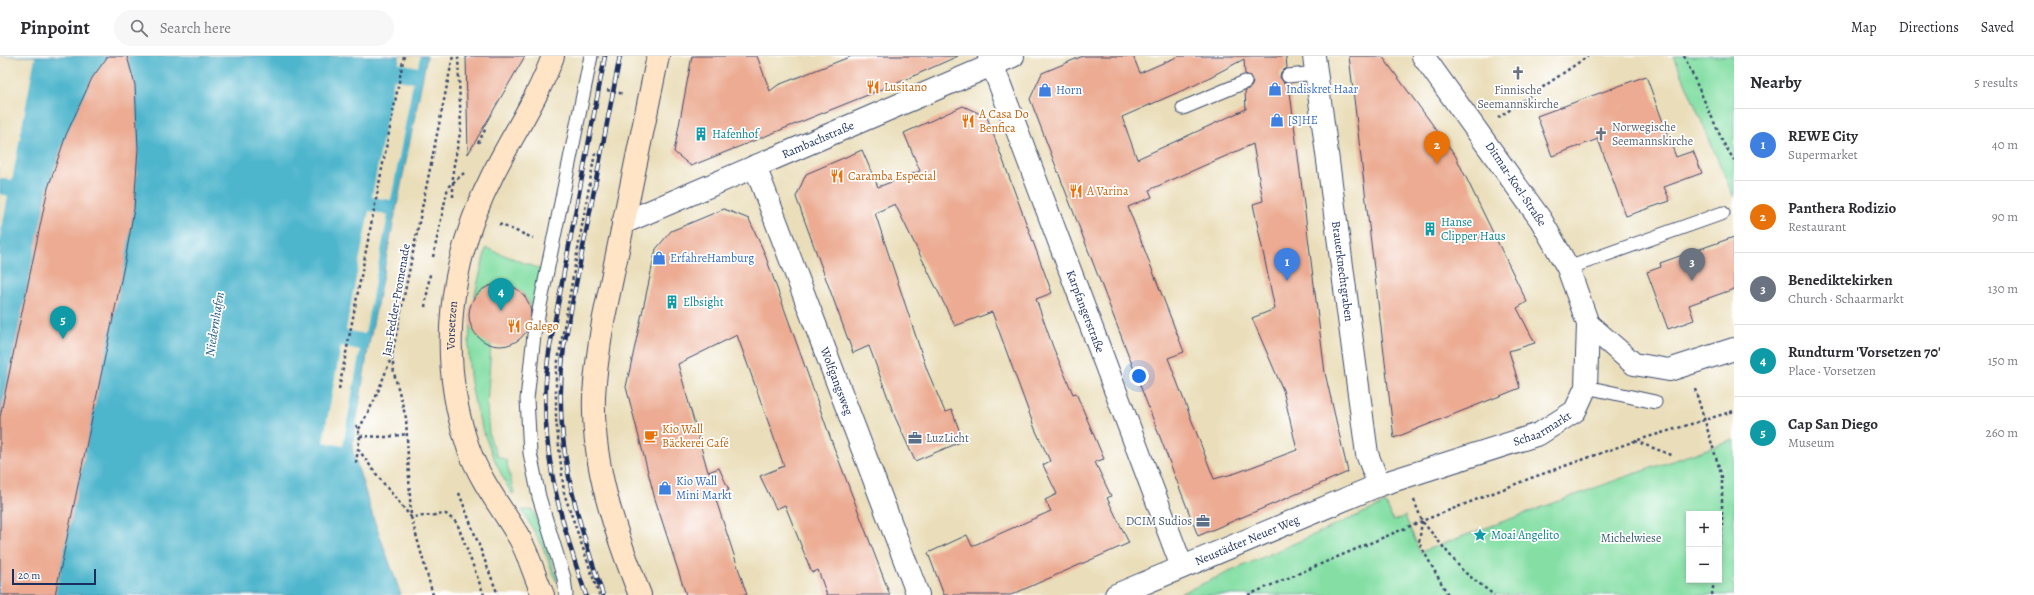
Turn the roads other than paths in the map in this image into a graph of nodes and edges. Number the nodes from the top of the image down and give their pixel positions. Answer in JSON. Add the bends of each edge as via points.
{"nodes":[{"id":1,"x":554,"y":56,"type":"edge"},
{"id":2,"x":591,"y":56,"type":"edge"},
{"id":3,"x":658,"y":56,"type":"edge"},
{"id":4,"x":1014,"y":56,"type":"edge"},
{"id":5,"x":1423,"y":56,"type":"edge"},
{"id":6,"x":991,"y":60,"type":"edge"},
{"id":7,"x":1315,"y":64,"type":"edge"},
{"id":8,"x":1288,"y":76,"type":"dead end"},
{"id":9,"x":1246,"y":82,"type":"dead end"},
{"id":10,"x":1183,"y":108,"type":"dead end"},
{"id":11,"x":755,"y":166,"type":"junction"},
{"id":12,"x":1724,"y":213,"type":"dead end"},
{"id":13,"x":623,"y":223,"type":"junction"},
{"id":14,"x":1568,"y":268,"type":"junction"},
{"id":15,"x":1588,"y":324,"type":"junction"},
{"id":16,"x":1734,"y":349,"type":"edge"},
{"id":17,"x":1586,"y":387,"type":"junction"},
{"id":18,"x":1655,"y":402,"type":"dead end"},
{"id":19,"x":1379,"y":485,"type":"junction"},
{"id":20,"x":1182,"y":567,"type":"junction"},
{"id":21,"x":543,"y":595,"type":"edge"},
{"id":22,"x":566,"y":595,"type":"edge"},
{"id":23,"x":640,"y":595,"type":"edge"},
{"id":24,"x":918,"y":595,"type":"edge"},
{"id":25,"x":1116,"y":595,"type":"edge"}],
"edges":[{"from":1,"to":21,"type":"main road","name":"Vorsetzen","via":[[543,84],[492,175],[475,214],[461,258],[451,320],[450,355],[459,417],[473,461],[486,487],[521,541]]},
{"from":2,"to":22,"type":"lane","via":[[534,335],[527,399],[530,453],[539,497],[564,578]]},
{"from":3,"to":13,"type":"main road"},
{"from":4,"to":6,"type":"street","name":"Rambachstraße"},
{"from":5,"to":14,"type":"street","name":"Ditmar-Koel-Straße","via":[[1541,220]]},
{"from":6,"to":11,"type":"street","name":"Rambachstraße"},
{"from":6,"to":20,"type":"street","name":"Karpfangerstraße"},
{"from":7,"to":8,"type":"lane"},
{"from":7,"to":19,"type":"street","name":"Brauerknechtgraben","via":[[1367,454]]},
{"from":9,"to":10,"type":"lane"},
{"from":11,"to":13,"type":"street","name":"Rambachstraße"},
{"from":11,"to":24,"type":"street","name":"Wolfgangsweg"},
{"from":12,"to":14,"type":"lane"},
{"from":13,"to":23,"type":"main road","via":[[596,364],[594,399],[598,455],[605,493]]},
{"from":14,"to":15,"type":"street","name":"Ditmar-Koel-Straße"},
{"from":15,"to":16,"type":"street","via":[[1634,364],[1669,370]]},
{"from":15,"to":17,"type":"street","name":"Schaarmarkt"},
{"from":17,"to":18,"type":"lane"},
{"from":17,"to":19,"type":"street","name":"Schaarmarkt","via":[[1575,411],[1539,434]]},
{"from":19,"to":20,"type":"street","name":"Neustädter Neuer Weg"},
{"from":20,"to":25,"type":"street","name":"Neustädter Neuer Weg"}]}
